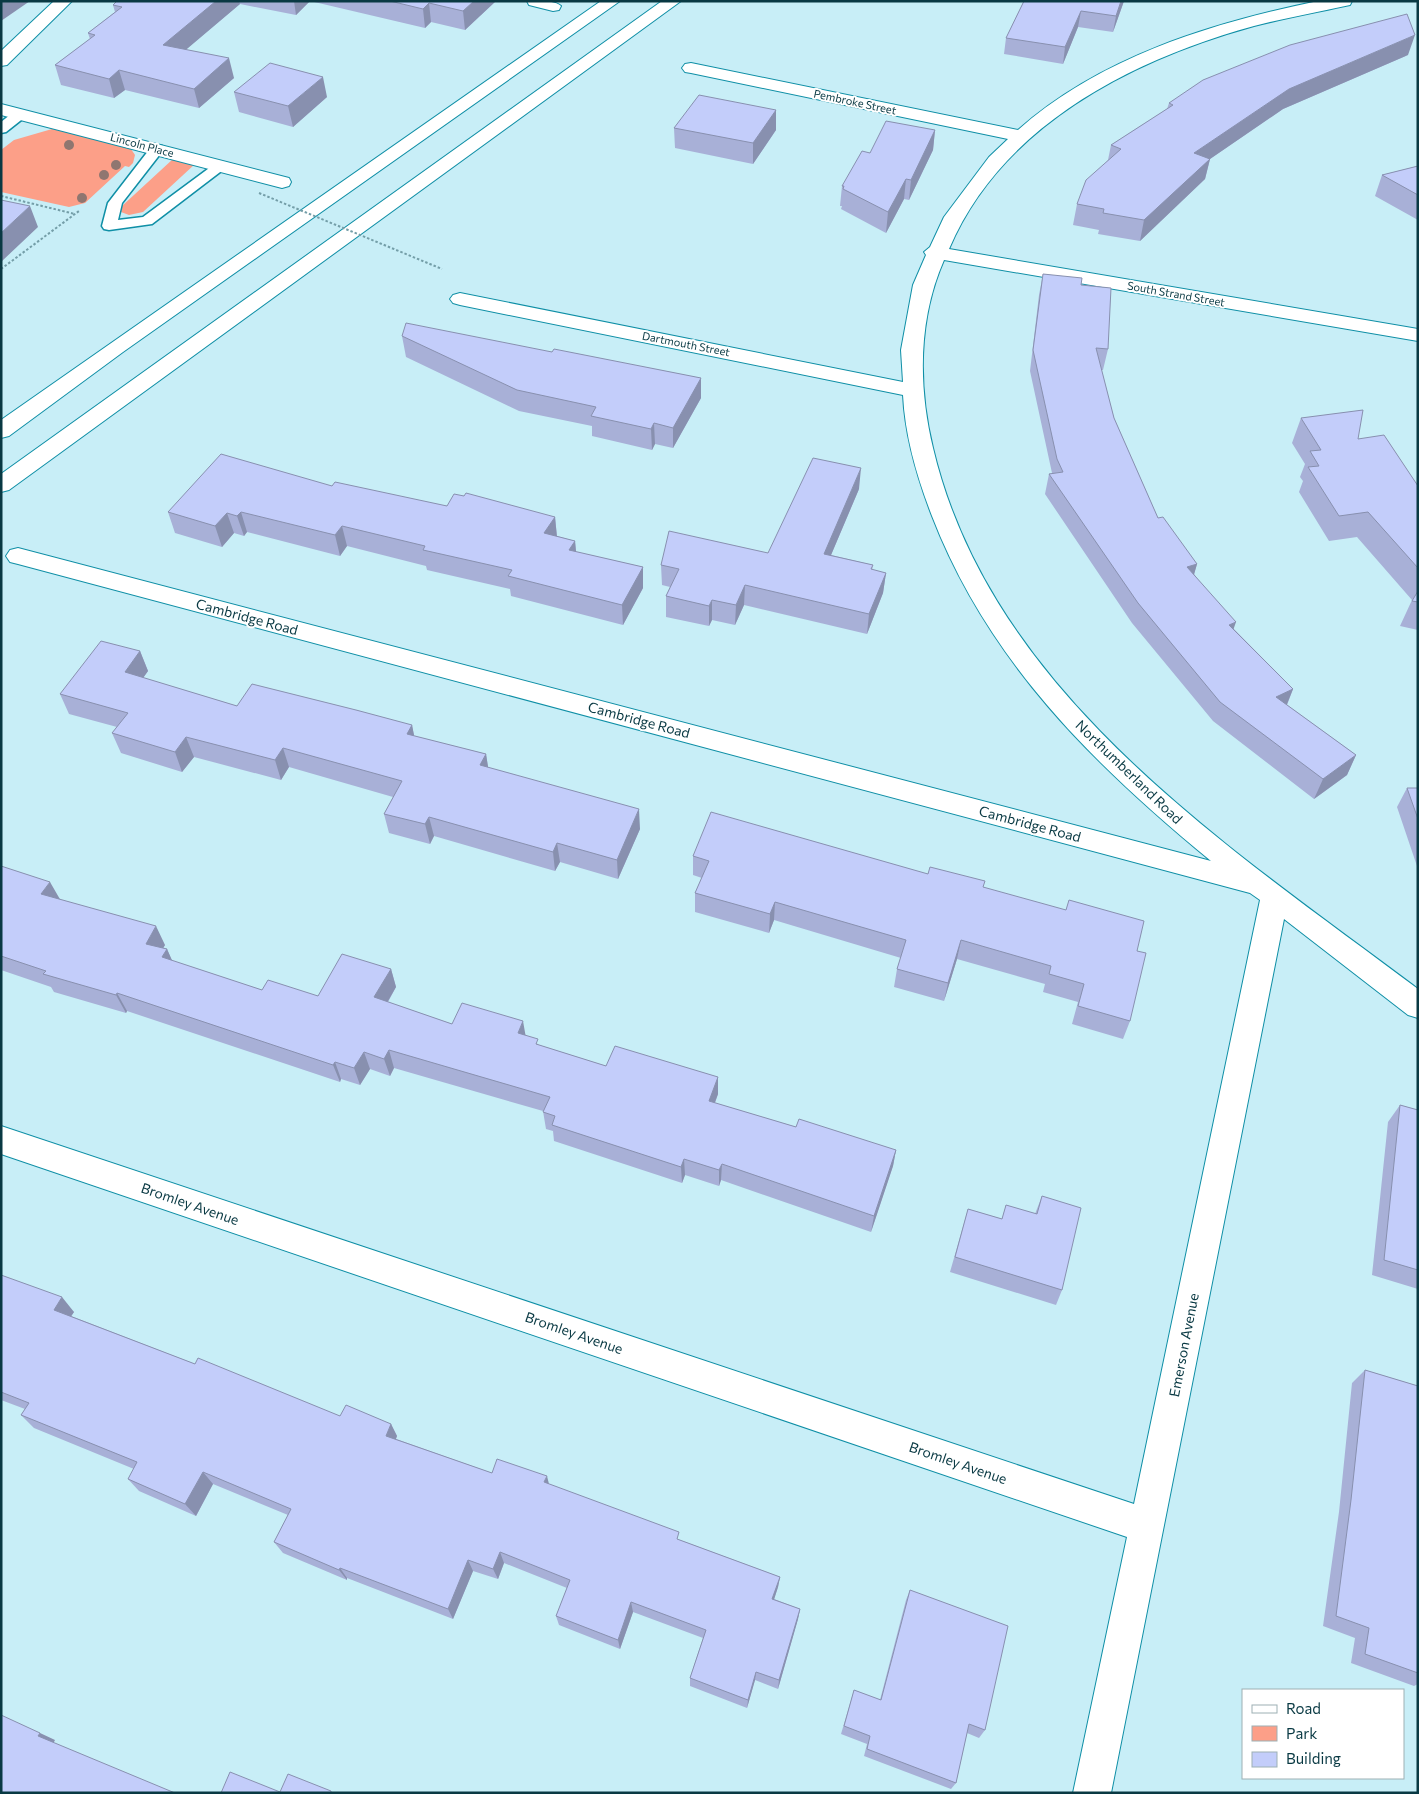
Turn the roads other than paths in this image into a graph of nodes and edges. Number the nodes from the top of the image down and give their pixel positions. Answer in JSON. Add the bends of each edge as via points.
{"nodes":[{"id":1,"x":64,"y":1,"type":"edge"},
{"id":2,"x":535,"y":1,"type":"edge"},
{"id":3,"x":612,"y":1,"type":"edge"},
{"id":4,"x":673,"y":1,"type":"edge"},
{"id":5,"x":1344,"y":1,"type":"edge"},
{"id":6,"x":554,"y":6,"type":"dead end"},
{"id":7,"x":1,"y":61,"type":"edge"},
{"id":8,"x":691,"y":68,"type":"dead end"},
{"id":9,"x":1,"y":109,"type":"edge"},
{"id":10,"x":20,"y":114,"type":"junction"},
{"id":11,"x":1,"y":129,"type":"edge"},
{"id":12,"x":1020,"y":136,"type":"junction"},
{"id":13,"x":158,"y":149,"type":"junction"},
{"id":14,"x":221,"y":166,"type":"junction"},
{"id":15,"x":282,"y":182,"type":"dead end"},
{"id":16,"x":934,"y":252,"type":"junction"},
{"id":17,"x":460,"y":299,"type":"dead end"},
{"id":18,"x":1418,"y":335,"type":"edge"},
{"id":19,"x":911,"y":390,"type":"junction"},
{"id":20,"x":1,"y":431,"type":"edge"},
{"id":21,"x":1,"y":485,"type":"edge"},
{"id":22,"x":18,"y":556,"type":"dead end"},
{"id":23,"x":1267,"y":891,"type":"junction"},
{"id":24,"x":1418,"y":1006,"type":"edge"},
{"id":25,"x":1,"y":1140,"type":"edge"},
{"id":26,"x":1147,"y":1526,"type":"junction"},
{"id":27,"x":1092,"y":1793,"type":"edge"}],
"edges":[{"from":1,"to":7,"type":"main road"},
{"from":2,"to":6,"type":"main road"},
{"from":3,"to":20,"type":"main road"},
{"from":4,"to":21,"type":"main road"},
{"from":5,"to":12,"type":"main road","name":"Northumberland Road","via":[[1228,27],[1174,46],[1090,85]]},
{"from":8,"to":12,"type":"main road","name":"Pembroke Street"},
{"from":9,"to":10,"type":"main road","name":"Lincoln Place"},
{"from":10,"to":11,"type":"lane"},
{"from":10,"to":13,"type":"main road","name":"Lincoln Place"},
{"from":12,"to":16,"type":"main road","name":"Northumberland Road","via":[[974,184],[951,218]]},
{"from":13,"to":14,"type":"main road","name":"Lincoln Place"},
{"from":13,"to":14,"type":"lane","via":[[115,204],[109,226],[147,221]]},
{"from":14,"to":15,"type":"main road","name":"Lincoln Place"},
{"from":16,"to":18,"type":"main road","name":"South Strand Street"},
{"from":16,"to":19,"type":"main road","name":"Northumberland Road","via":[[922,286],[912,337]]},
{"from":17,"to":19,"type":"main road","name":"Dartmouth Street"},
{"from":19,"to":23,"type":"main road","name":"Northumberland Road","via":[[925,472],[948,535],[984,601],[1031,670],[1092,740],[1160,804]]},
{"from":22,"to":23,"type":"main road","name":"Cambridge Road"},
{"from":23,"to":24,"type":"main road","name":"Northumberland Road"},
{"from":23,"to":26,"type":"main road","name":"Emerson Avenue"},
{"from":25,"to":26,"type":"main road","name":"Bromley Avenue"},
{"from":26,"to":27,"type":"main road","name":"Emerson Avenue"}]}
